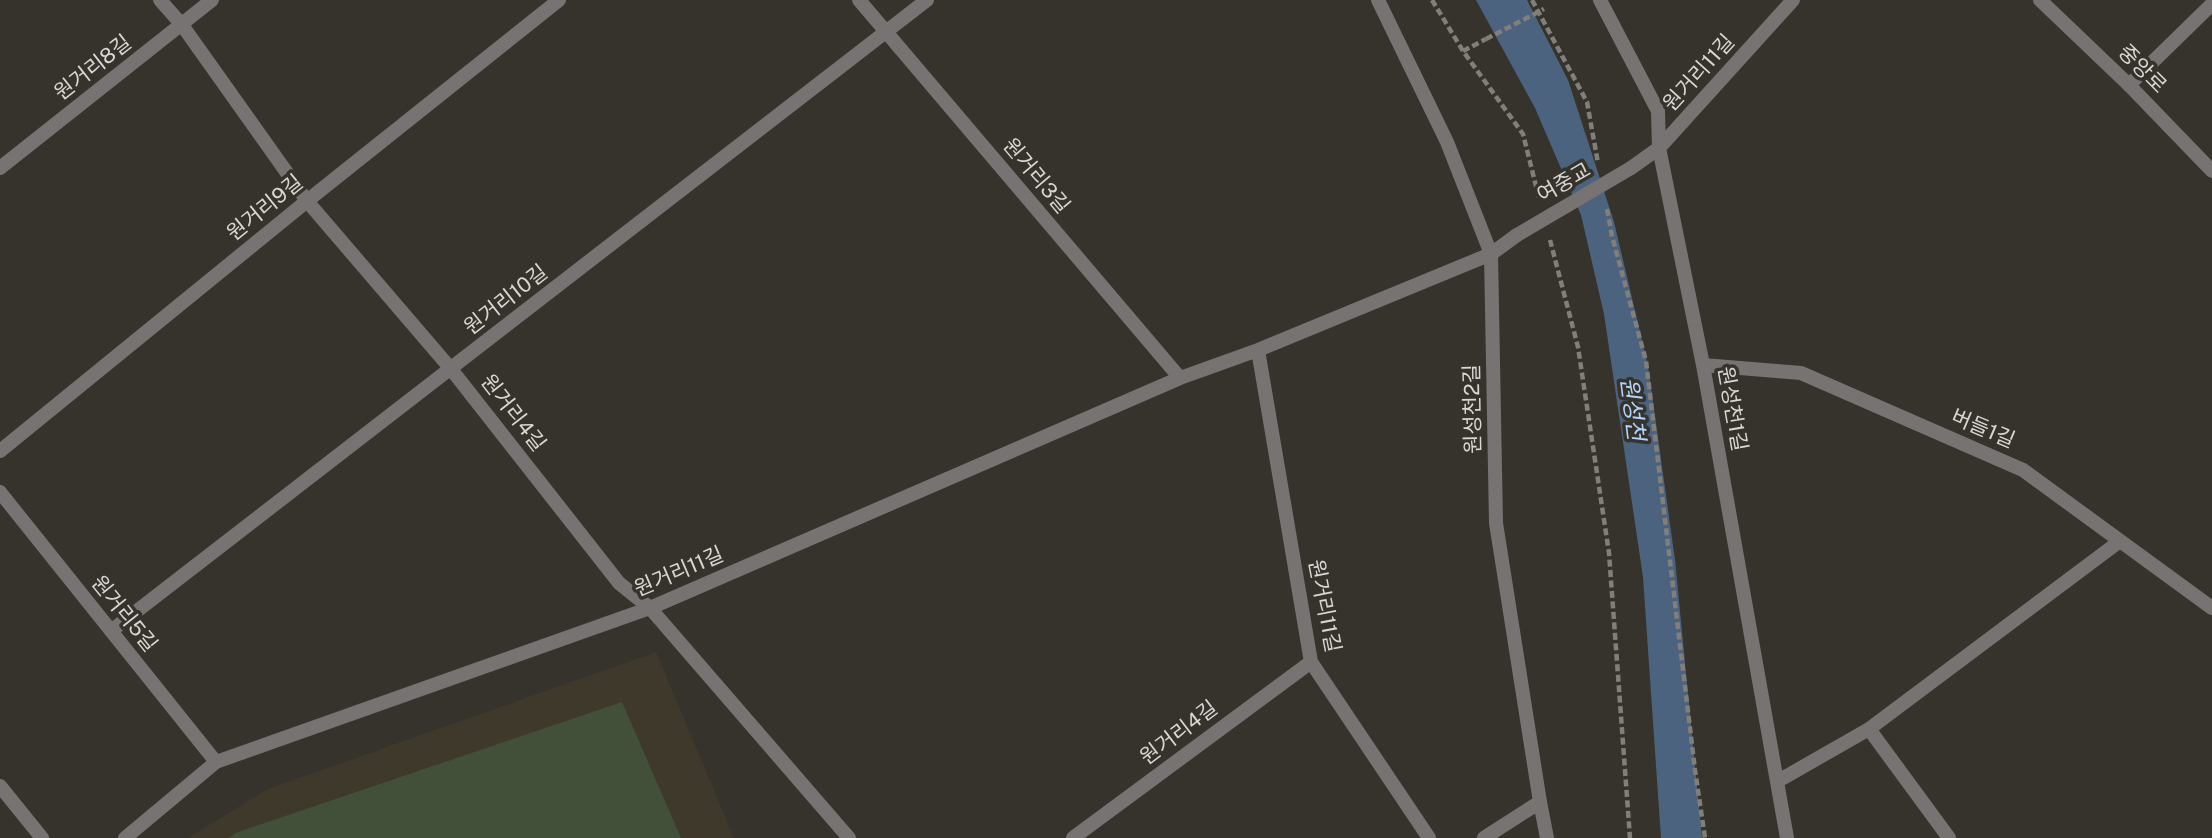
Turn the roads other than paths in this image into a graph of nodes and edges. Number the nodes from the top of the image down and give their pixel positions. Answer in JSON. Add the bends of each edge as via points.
{"nodes":[{"id":1,"x":160,"y":0,"type":"edge"},
{"id":2,"x":212,"y":0,"type":"edge"},
{"id":3,"x":559,"y":0,"type":"edge"},
{"id":4,"x":859,"y":0,"type":"edge"},
{"id":5,"x":927,"y":0,"type":"edge"},
{"id":6,"x":1378,"y":0,"type":"edge"},
{"id":7,"x":1600,"y":0,"type":"edge"},
{"id":8,"x":1793,"y":0,"type":"edge"},
{"id":9,"x":2040,"y":0,"type":"edge"},
{"id":10,"x":2212,"y":4,"type":"edge"},
{"id":11,"x":182,"y":25,"type":"junction"},
{"id":12,"x":886,"y":31,"type":"junction"},
{"id":13,"x":2129,"y":85,"type":"junction"},
{"id":14,"x":1659,"y":148,"type":"junction"},
{"id":15,"x":0,"y":168,"type":"edge"},
{"id":16,"x":1631,"y":168,"type":"joint"},
{"id":17,"x":2212,"y":170,"type":"edge"},
{"id":18,"x":307,"y":201,"type":"junction"},
{"id":19,"x":1517,"y":235,"type":"joint"},
{"id":20,"x":1491,"y":254,"type":"junction"},
{"id":21,"x":1258,"y":350,"type":"junction"},
{"id":22,"x":1703,"y":365,"type":"junction"},
{"id":23,"x":452,"y":369,"type":"junction"},
{"id":24,"x":1180,"y":378,"type":"junction"},
{"id":25,"x":0,"y":451,"type":"edge"},
{"id":26,"x":0,"y":492,"type":"edge"},
{"id":27,"x":2120,"y":541,"type":"junction"},
{"id":28,"x":649,"y":608,"type":"junction"},
{"id":29,"x":2212,"y":608,"type":"edge"},
{"id":30,"x":111,"y":631,"type":"junction"},
{"id":31,"x":1311,"y":662,"type":"junction"},
{"id":32,"x":1869,"y":729,"type":"junction"},
{"id":33,"x":216,"y":762,"type":"junction"},
{"id":34,"x":1778,"y":781,"type":"junction"},
{"id":35,"x":0,"y":786,"type":"edge"},
{"id":36,"x":1540,"y":802,"type":"junction"},
{"id":37,"x":41,"y":838,"type":"edge"},
{"id":38,"x":125,"y":838,"type":"edge"},
{"id":39,"x":849,"y":838,"type":"edge"},
{"id":40,"x":1073,"y":838,"type":"edge"},
{"id":41,"x":1429,"y":838,"type":"edge"},
{"id":42,"x":1484,"y":838,"type":"edge"},
{"id":43,"x":1548,"y":838,"type":"edge"},
{"id":44,"x":1787,"y":838,"type":"edge"},
{"id":45,"x":1949,"y":838,"type":"edge"}],
"edges":[{"from":1,"to":11,"type":"street","name":"원거리4길"},
{"from":2,"to":11,"type":"street","name":"원거리8길"},
{"from":3,"to":18,"type":"street","name":"원거리9길"},
{"from":4,"to":12,"type":"street","name":"원거리3길"},
{"from":5,"to":12,"type":"street","name":"원거리10길"},
{"from":6,"to":20,"type":"street","name":"원성천2길","via":[[1447,142]]},
{"from":7,"to":14,"type":"street","name":"원성천1길","via":[[1658,111]]},
{"from":8,"to":14,"type":"street","name":"원거리11길"},
{"from":9,"to":13,"type":"street","name":"중앙로"},
{"from":10,"to":13,"type":"street"},
{"from":11,"to":15,"type":"street","name":"원거리8길"},
{"from":11,"to":18,"type":"street","name":"원거리4길"},
{"from":12,"to":23,"type":"street","name":"원거리10길"},
{"from":12,"to":24,"type":"street","name":"원거리3길"},
{"from":13,"to":17,"type":"street","name":"중앙로"},
{"from":14,"to":16,"type":"street","name":"원거리11길"},
{"from":14,"to":22,"type":"street","name":"원성천1길"},
{"from":16,"to":19,"type":"street","name":"여중교","bridge":true},
{"from":18,"to":23,"type":"street","name":"원거리4길"},
{"from":18,"to":25,"type":"street","name":"원거리9길"},
{"from":19,"to":20,"type":"street","name":"원거리11길"},
{"from":20,"to":21,"type":"street","name":"원거리11길"},
{"from":20,"to":36,"type":"street","name":"원성천2길","via":[[1496,523]]},
{"from":21,"to":24,"type":"street","name":"원거리11길"},
{"from":21,"to":31,"type":"street","name":"원거리11길"},
{"from":22,"to":27,"type":"street","name":"버들1길","via":[[1801,373],[2023,470]]},
{"from":22,"to":34,"type":"street","name":"원성천1길"},
{"from":23,"to":28,"type":"street","name":"원거리4길","via":[[619,583]]},
{"from":23,"to":30,"type":"street","name":"원거리10길"},
{"from":24,"to":28,"type":"street","name":"원거리11길"},
{"from":26,"to":30,"type":"street","name":"원거리5길"},
{"from":27,"to":29,"type":"street","name":"버들1길"},
{"from":27,"to":32,"type":"street"},
{"from":28,"to":33,"type":"street","name":"원거리11길"},
{"from":28,"to":39,"type":"street","name":"원거리4길"},
{"from":30,"to":33,"type":"street","name":"원거리5길"},
{"from":31,"to":40,"type":"street","name":"원거리4길"},
{"from":31,"to":41,"type":"street","name":"원거리11길"},
{"from":32,"to":34,"type":"street"},
{"from":32,"to":45,"type":"street"},
{"from":33,"to":38,"type":"street","name":"원거리11길"},
{"from":34,"to":44,"type":"street","name":"원성천1길"},
{"from":35,"to":37,"type":"street"},
{"from":36,"to":42,"type":"street"},
{"from":36,"to":43,"type":"street","name":"원성천2길"}]}
